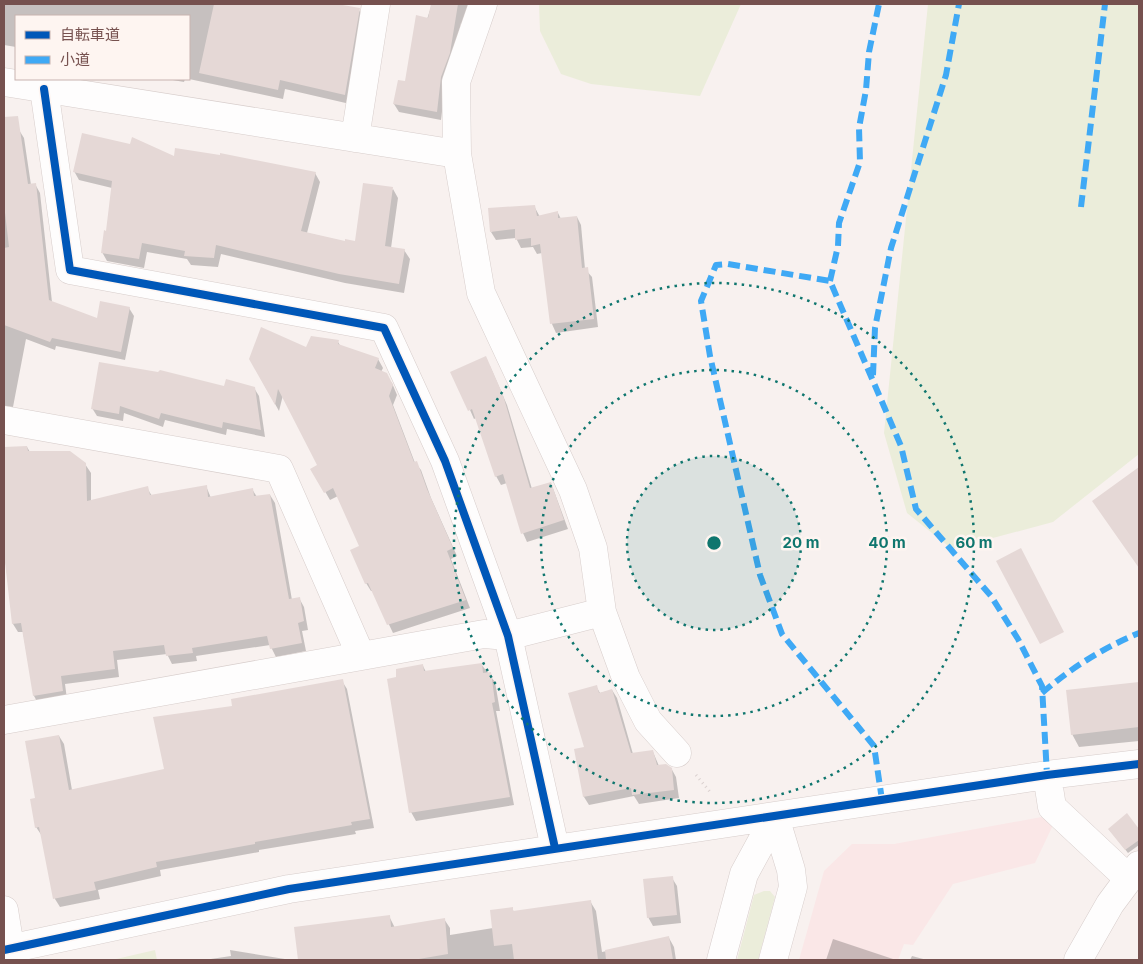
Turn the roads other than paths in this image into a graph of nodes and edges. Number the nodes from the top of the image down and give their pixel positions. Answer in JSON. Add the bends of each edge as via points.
{"nodes":[{"id":1,"x":376,"y":4,"type":"edge"},
{"id":2,"x":483,"y":4,"type":"edge"},
{"id":3,"x":4,"y":82,"type":"edge"},
{"id":4,"x":44,"y":89,"type":"junction"},
{"id":5,"x":354,"y":138,"type":"junction"},
{"id":6,"x":458,"y":154,"type":"junction"},
{"id":7,"x":4,"y":420,"type":"edge"},
{"id":8,"x":602,"y":612,"type":"junction"},
{"id":9,"x":508,"y":636,"type":"junction"},
{"id":10,"x":362,"y":656,"type":"junction"},
{"id":11,"x":4,"y":720,"type":"edge"},
{"id":12,"x":677,"y":753,"type":"dead end"},
{"id":13,"x":1139,"y":764,"type":"edge"},
{"id":14,"x":1047,"y":776,"type":"junction"},
{"id":15,"x":775,"y":817,"type":"junction"},
{"id":16,"x":555,"y":848,"type":"junction"},
{"id":17,"x":1133,"y":872,"type":"edge"},
{"id":18,"x":4,"y":910,"type":"edge"},
{"id":19,"x":8,"y":953,"type":"edge"},
{"id":20,"x":721,"y":960,"type":"edge"},
{"id":21,"x":773,"y":960,"type":"edge"},
{"id":22,"x":1078,"y":960,"type":"edge"}],
"edges":[{"from":1,"to":5,"type":"street"},
{"from":2,"to":6,"type":"street","via":[[456,82]]},
{"from":3,"to":4,"type":"street"},
{"from":4,"to":5,"type":"street"},
{"from":4,"to":9,"type":"street","via":[[70,270],[384,328],[445,461]]},
{"from":5,"to":6,"type":"street"},
{"from":6,"to":8,"type":"street","via":[[481,293],[573,490],[593,548]]},
{"from":7,"to":10,"type":"street","via":[[279,469]]},
{"from":8,"to":9,"type":"street"},
{"from":8,"to":12,"type":"street","via":[[626,678],[648,720]]},
{"from":9,"to":10,"type":"street","via":[[484,634]]},
{"from":9,"to":16,"type":"street"},
{"from":10,"to":11,"type":"street"},
{"from":13,"to":14,"type":"street"},
{"from":14,"to":15,"type":"street"},
{"from":14,"to":17,"type":"street","via":[[1052,807]]},
{"from":15,"to":16,"type":"street"},
{"from":15,"to":20,"type":"street","via":[[744,874]]},
{"from":15,"to":21,"type":"street","via":[[793,888]]},
{"from":16,"to":19,"type":"street","via":[[289,889]]},
{"from":17,"to":22,"type":"street"},
{"from":18,"to":19,"type":"street"}]}
